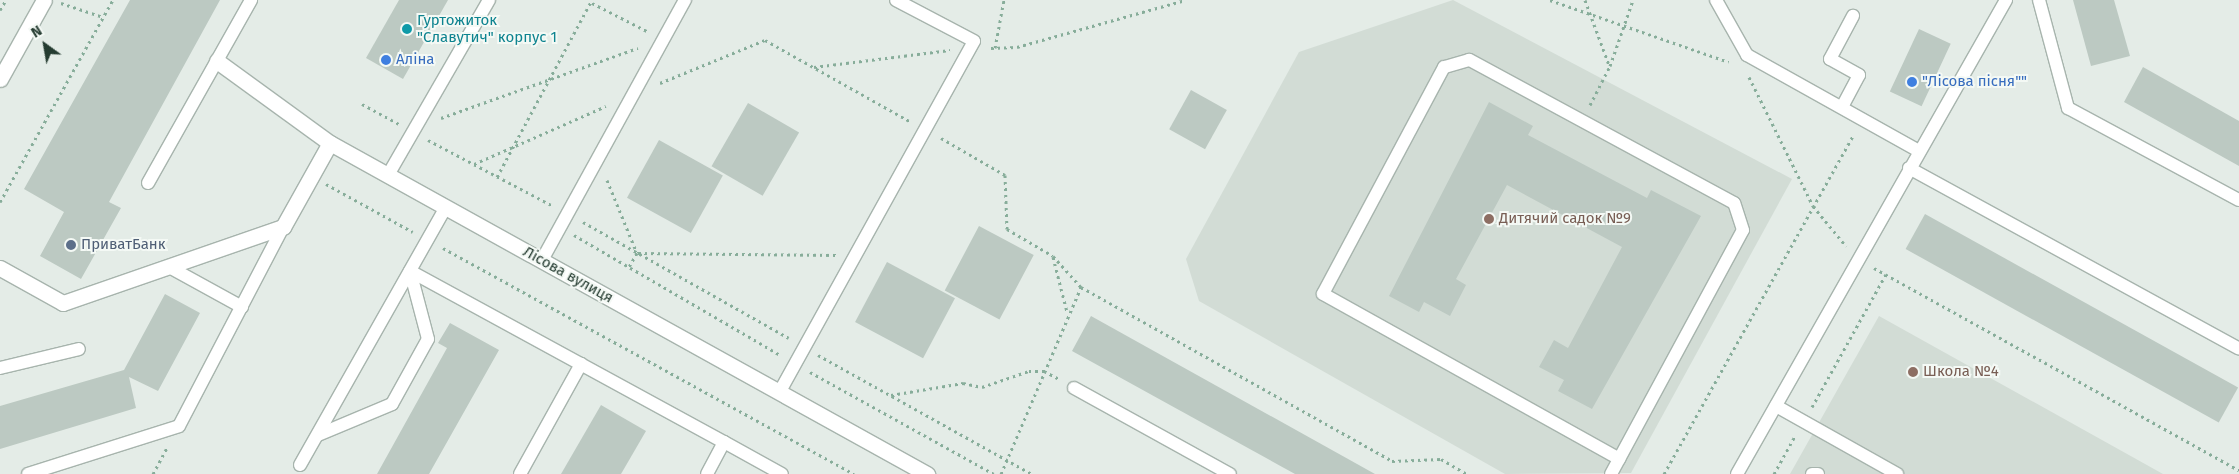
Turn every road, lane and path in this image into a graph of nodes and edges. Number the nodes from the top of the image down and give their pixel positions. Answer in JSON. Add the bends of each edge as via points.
{"nodes":[{"id":1,"x":6,"y":0,"type":"edge"},
{"id":2,"x":44,"y":0,"type":"edge"},
{"id":3,"x":54,"y":0,"type":"edge"},
{"id":4,"x":112,"y":0,"type":"edge"},
{"id":5,"x":251,"y":0,"type":"edge"},
{"id":6,"x":489,"y":0,"type":"edge"},
{"id":7,"x":685,"y":0,"type":"edge"},
{"id":8,"x":896,"y":0,"type":"edge"},
{"id":9,"x":1004,"y":0,"type":"edge"},
{"id":10,"x":1185,"y":0,"type":"edge"},
{"id":11,"x":1550,"y":0,"type":"edge"},
{"id":12,"x":1585,"y":0,"type":"edge"},
{"id":13,"x":1633,"y":0,"type":"edge"},
{"id":14,"x":1716,"y":0,"type":"edge"},
{"id":15,"x":2006,"y":0,"type":"edge"},
{"id":16,"x":2039,"y":0,"type":"edge"},
{"id":17,"x":592,"y":2,"type":"edge"},
{"id":18,"x":0,"y":10,"type":"edge"},
{"id":19,"x":1590,"y":14,"type":"junction"},
{"id":20,"x":1854,"y":16,"type":"dead end"},
{"id":21,"x":103,"y":17,"type":"junction"},
{"id":22,"x":1624,"y":26,"type":"junction"},
{"id":23,"x":664,"y":40,"type":"junction"},
{"id":24,"x":970,"y":47,"type":"junction"},
{"id":25,"x":995,"y":48,"type":"junction"},
{"id":26,"x":217,"y":62,"type":"junction"},
{"id":27,"x":1735,"y":64,"type":"dead end"},
{"id":28,"x":1610,"y":66,"type":"junction"},
{"id":29,"x":814,"y":67,"type":"junction"},
{"id":30,"x":1744,"y":67,"type":"dead end"},
{"id":31,"x":0,"y":79,"type":"edge"},
{"id":32,"x":549,"y":79,"type":"junction"},
{"id":33,"x":634,"y":94,"type":"junction"},
{"id":34,"x":362,"y":104,"type":"dead end"},
{"id":35,"x":1842,"y":107,"type":"junction"},
{"id":36,"x":1862,"y":118,"type":"junction"},
{"id":37,"x":1582,"y":121,"type":"junction"},
{"id":38,"x":925,"y":129,"type":"junction"},
{"id":39,"x":413,"y":130,"type":"junction"},
{"id":40,"x":330,"y":143,"type":"junction"},
{"id":41,"x":513,"y":146,"type":"junction"},
{"id":42,"x":1919,"y":150,"type":"junction"},
{"id":43,"x":598,"y":158,"type":"junction"},
{"id":44,"x":474,"y":164,"type":"junction"},
{"id":45,"x":1909,"y":168,"type":"junction"},
{"id":46,"x":388,"y":174,"type":"junction"},
{"id":47,"x":312,"y":176,"type":"junction"},
{"id":48,"x":497,"y":177,"type":"junction"},
{"id":49,"x":148,"y":183,"type":"dead end"},
{"id":50,"x":2239,"y":200,"type":"edge"},
{"id":51,"x":0,"y":202,"type":"edge"},
{"id":52,"x":1813,"y":206,"type":"junction"},
{"id":53,"x":446,"y":207,"type":"junction"},
{"id":54,"x":568,"y":214,"type":"junction"},
{"id":55,"x":283,"y":228,"type":"junction"},
{"id":56,"x":560,"y":228,"type":"junction"},
{"id":57,"x":427,"y":240,"type":"junction"},
{"id":58,"x":637,"y":253,"type":"junction"},
{"id":59,"x":855,"y":255,"type":"junction"},
{"id":60,"x":1053,"y":256,"type":"junction"},
{"id":61,"x":1858,"y":259,"type":"junction"},
{"id":62,"x":542,"y":260,"type":"junction"},
{"id":63,"x":629,"y":267,"type":"junction"},
{"id":64,"x":0,"y":268,"type":"edge"},
{"id":65,"x":171,"y":268,"type":"junction"},
{"id":66,"x":410,"y":271,"type":"junction"},
{"id":67,"x":1886,"y":274,"type":"junction"},
{"id":68,"x":1082,"y":287,"type":"junction"},
{"id":69,"x":242,"y":307,"type":"junction"},
{"id":70,"x":1067,"y":312,"type":"junction"},
{"id":71,"x":804,"y":347,"type":"junction"},
{"id":72,"x":78,"y":348,"type":"dead end"},
{"id":73,"x":2239,"y":349,"type":"edge"},
{"id":74,"x":581,"y":364,"type":"junction"},
{"id":75,"x":795,"y":364,"type":"junction"},
{"id":76,"x":0,"y":368,"type":"edge"},
{"id":77,"x":1044,"y":371,"type":"junction"},
{"id":78,"x":1074,"y":388,"type":"joint"},
{"id":79,"x":779,"y":392,"type":"junction"},
{"id":80,"x":890,"y":395,"type":"junction"},
{"id":81,"x":1776,"y":406,"type":"junction"},
{"id":82,"x":1804,"y":422,"type":"junction"},
{"id":83,"x":318,"y":435,"type":"junction"},
{"id":84,"x":724,"y":442,"type":"junction"},
{"id":85,"x":1619,"y":459,"type":"junction"},
{"id":86,"x":1009,"y":461,"type":"junction"},
{"id":87,"x":300,"y":465,"type":"dead end"},
{"id":88,"x":2239,"y":470,"type":"edge"},
{"id":89,"x":28,"y":474,"type":"edge"},
{"id":90,"x":520,"y":474,"type":"edge"},
{"id":91,"x":707,"y":474,"type":"edge"},
{"id":92,"x":782,"y":474,"type":"edge"},
{"id":93,"x":854,"y":474,"type":"edge"},
{"id":94,"x":927,"y":474,"type":"edge"},
{"id":95,"x":994,"y":474,"type":"edge"},
{"id":96,"x":1001,"y":474,"type":"edge"},
{"id":97,"x":1032,"y":474,"type":"edge"},
{"id":98,"x":1230,"y":474,"type":"edge"},
{"id":99,"x":1468,"y":474,"type":"edge"},
{"id":100,"x":1611,"y":474,"type":"edge"},
{"id":101,"x":1664,"y":474,"type":"edge"},
{"id":102,"x":1737,"y":474,"type":"edge"},
{"id":103,"x":1774,"y":474,"type":"edge"},
{"id":104,"x":1812,"y":474,"type":"edge"},
{"id":105,"x":1818,"y":474,"type":"edge"},
{"id":106,"x":1897,"y":474,"type":"edge"}],
"edges":[{"from":1,"to":18,"type":"path"},
{"from":2,"to":31,"type":"street"},
{"from":3,"to":21,"type":"path"},
{"from":4,"to":21,"type":"path"},
{"from":5,"to":26,"type":"lane"},
{"from":6,"to":39,"type":"lane"},
{"from":7,"to":23,"type":"lane"},
{"from":8,"to":24,"type":"lane","via":[[974,41]]},
{"from":9,"to":25,"type":"path"},
{"from":10,"to":25,"type":"path","via":[[1017,47]]},
{"from":11,"to":19,"type":"path"},
{"from":12,"to":19,"type":"path"},
{"from":13,"to":22,"type":"path"},
{"from":14,"to":35,"type":"lane","via":[[1747,56]]},
{"from":15,"to":42,"type":"lane"},
{"from":16,"to":50,"type":"lane","via":[[2068,108]]},
{"from":17,"to":23,"type":"path"},
{"from":17,"to":32,"type":"path"},
{"from":19,"to":22,"type":"path"},
{"from":19,"to":28,"type":"path"},
{"from":20,"to":35,"type":"lane","via":[[1830,59],[1859,75]]},
{"from":21,"to":51,"type":"path"},
{"from":22,"to":27,"type":"path"},
{"from":22,"to":28,"type":"path"},
{"from":23,"to":32,"type":"path"},
{"from":23,"to":33,"type":"lane"},
{"from":24,"to":25,"type":"path"},
{"from":24,"to":29,"type":"path"},
{"from":24,"to":38,"type":"lane"},
{"from":26,"to":40,"type":"street","name":"Лісова вулиця"},
{"from":26,"to":49,"type":"lane"},
{"from":28,"to":37,"type":"path"},
{"from":29,"to":33,"type":"path","via":[[765,40]]},
{"from":29,"to":38,"type":"path"},
{"from":30,"to":52,"type":"path"},
{"from":32,"to":39,"type":"path"},
{"from":32,"to":41,"type":"path"},
{"from":33,"to":41,"type":"path"},
{"from":33,"to":43,"type":"lane"},
{"from":34,"to":39,"type":"path"},
{"from":35,"to":36,"type":"lane"},
{"from":36,"to":42,"type":"lane"},
{"from":36,"to":52,"type":"path"},
{"from":37,"to":85,"type":"lane","via":[[1734,203],[1743,230]]},
{"from":37,"to":85,"type":"lane","via":[[1470,60],[1444,67],[1323,294]]},
{"from":38,"to":59,"type":"lane"},
{"from":38,"to":60,"type":"path","via":[[1005,175],[1008,229]]},
{"from":39,"to":44,"type":"path"},
{"from":39,"to":46,"type":"lane"},
{"from":40,"to":46,"type":"street","name":"Лісова вулиця"},
{"from":40,"to":47,"type":"street"},
{"from":41,"to":44,"type":"path"},
{"from":41,"to":48,"type":"path"},
{"from":42,"to":45,"type":"lane"},
{"from":43,"to":54,"type":"lane"},
{"from":43,"to":58,"type":"path"},
{"from":44,"to":48,"type":"path"},
{"from":45,"to":61,"type":"lane"},
{"from":45,"to":73,"type":"lane"},
{"from":46,"to":53,"type":"street","name":"Лісова вулиця"},
{"from":47,"to":55,"type":"street"},
{"from":47,"to":57,"type":"path"},
{"from":48,"to":54,"type":"path"},
{"from":52,"to":61,"type":"path"},
{"from":52,"to":101,"type":"path"},
{"from":53,"to":57,"type":"lane"},
{"from":53,"to":62,"type":"street","name":"Лісова вулиця"},
{"from":54,"to":56,"type":"lane"},
{"from":54,"to":58,"type":"path"},
{"from":55,"to":65,"type":"street"},
{"from":55,"to":69,"type":"lane"},
{"from":56,"to":62,"type":"lane"},
{"from":56,"to":63,"type":"path"},
{"from":57,"to":66,"type":"lane"},
{"from":57,"to":93,"type":"path"},
{"from":58,"to":59,"type":"path"},
{"from":58,"to":63,"type":"path"},
{"from":58,"to":71,"type":"path"},
{"from":59,"to":71,"type":"lane"},
{"from":60,"to":68,"type":"path"},
{"from":60,"to":70,"type":"path"},
{"from":61,"to":67,"type":"path"},
{"from":61,"to":81,"type":"lane"},
{"from":62,"to":79,"type":"street","name":"Лісова вулиця"},
{"from":63,"to":75,"type":"path"},
{"from":64,"to":65,"type":"street","via":[[64,304]]},
{"from":65,"to":69,"type":"lane"},
{"from":66,"to":74,"type":"lane"},
{"from":66,"to":83,"type":"lane"},
{"from":66,"to":83,"type":"lane","via":[[428,339],[392,404]]},
{"from":67,"to":82,"type":"path"},
{"from":67,"to":88,"type":"path"},
{"from":68,"to":70,"type":"path"},
{"from":68,"to":99,"type":"path","via":[[1392,460],[1441,459]]},
{"from":69,"to":89,"type":"lane","via":[[179,426]]},
{"from":70,"to":77,"type":"path"},
{"from":71,"to":75,"type":"lane"},
{"from":71,"to":80,"type":"path"},
{"from":72,"to":76,"type":"lane"},
{"from":74,"to":84,"type":"lane"},
{"from":74,"to":90,"type":"lane"},
{"from":75,"to":79,"type":"lane"},
{"from":75,"to":95,"type":"path"},
{"from":77,"to":78,"type":"path"},
{"from":77,"to":80,"type":"path","via":[[982,386],[963,383]]},
{"from":77,"to":86,"type":"path"},
{"from":78,"to":98,"type":"lane"},
{"from":79,"to":94,"type":"street","name":"Лісова вулиця"},
{"from":80,"to":86,"type":"path"},
{"from":81,"to":82,"type":"lane"},
{"from":81,"to":102,"type":"lane"},
{"from":82,"to":103,"type":"path"},
{"from":82,"to":106,"type":"lane"},
{"from":83,"to":87,"type":"lane"},
{"from":84,"to":91,"type":"lane"},
{"from":84,"to":92,"type":"lane"},
{"from":85,"to":100,"type":"lane"},
{"from":86,"to":96,"type":"path"},
{"from":86,"to":97,"type":"path"},
{"from":104,"to":105,"type":"lane"}]}
